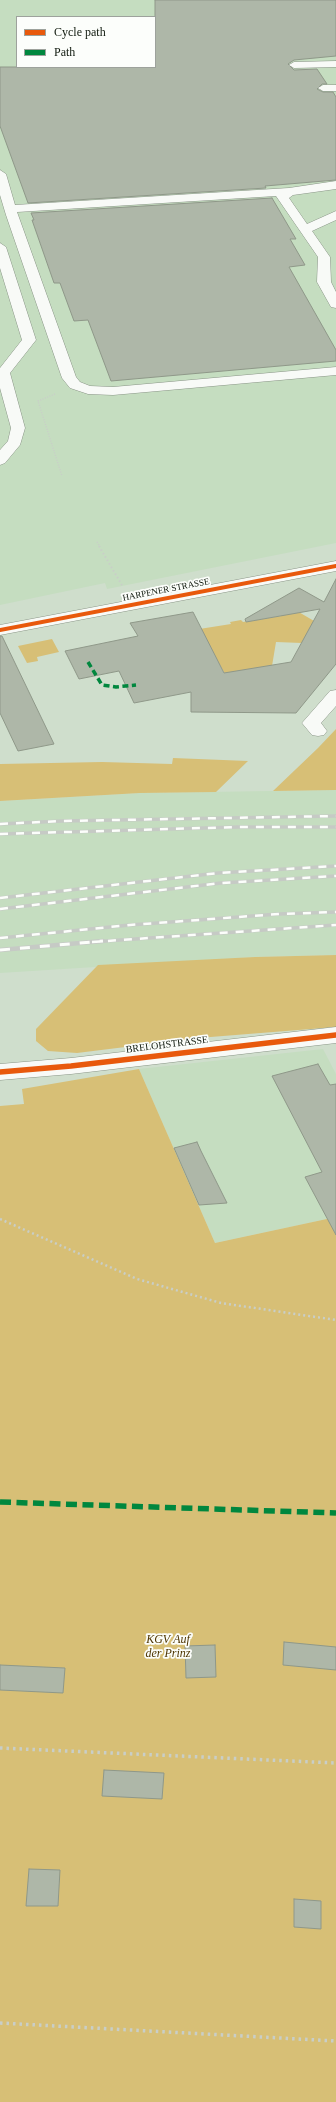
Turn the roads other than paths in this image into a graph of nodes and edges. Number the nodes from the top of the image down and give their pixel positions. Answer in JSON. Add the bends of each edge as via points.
{"nodes":[{"id":1,"x":336,"y":64,"type":"edge"},
{"id":2,"x":294,"y":65,"type":"dead end"},
{"id":3,"x":324,"y":88,"type":"dead end"},
{"id":4,"x":336,"y":88,"type":"edge"},
{"id":5,"x":0,"y":174,"type":"edge"},
{"id":6,"x":336,"y":185,"type":"edge"},
{"id":7,"x":289,"y":192,"type":"junction"},
{"id":8,"x":11,"y":209,"type":"junction"},
{"id":9,"x":336,"y":216,"type":"edge"},
{"id":10,"x":305,"y":230,"type":"junction"},
{"id":11,"x":0,"y":247,"type":"edge"},
{"id":12,"x":330,"y":255,"type":"edge"},
{"id":13,"x":336,"y":304,"type":"edge"},
{"id":14,"x":336,"y":371,"type":"edge"},
{"id":15,"x":0,"y":460,"type":"edge"},
{"id":16,"x":336,"y":566,"type":"edge"},
{"id":17,"x":0,"y":630,"type":"edge"},
{"id":18,"x":336,"y":695,"type":"edge"},
{"id":19,"x":318,"y":731,"type":"dead end"},
{"id":20,"x":336,"y":1035,"type":"edge"},
{"id":21,"x":0,"y":1072,"type":"edge"}],
"edges":[{"from":1,"to":2,"type":"street"},
{"from":3,"to":4,"type":"street"},
{"from":5,"to":8,"type":"street"},
{"from":6,"to":7,"type":"street"},
{"from":7,"to":8,"type":"street"},
{"from":7,"to":10,"type":"street","via":[[282,197]]},
{"from":8,"to":14,"type":"street","via":[[69,378],[75,385],[88,390],[114,391]]},
{"from":9,"to":10,"type":"street"},
{"from":10,"to":12,"type":"street"},
{"from":11,"to":15,"type":"street","via":[[29,340],[2,373],[18,428],[15,442]]},
{"from":12,"to":13,"type":"street","via":[[324,282]]},
{"from":16,"to":17,"type":"street","name":"HARPENER STRASSE"},
{"from":18,"to":19,"type":"street","via":[[311,723]]},
{"from":20,"to":21,"type":"street","name":"BRELOHSTRASSE"}]}
